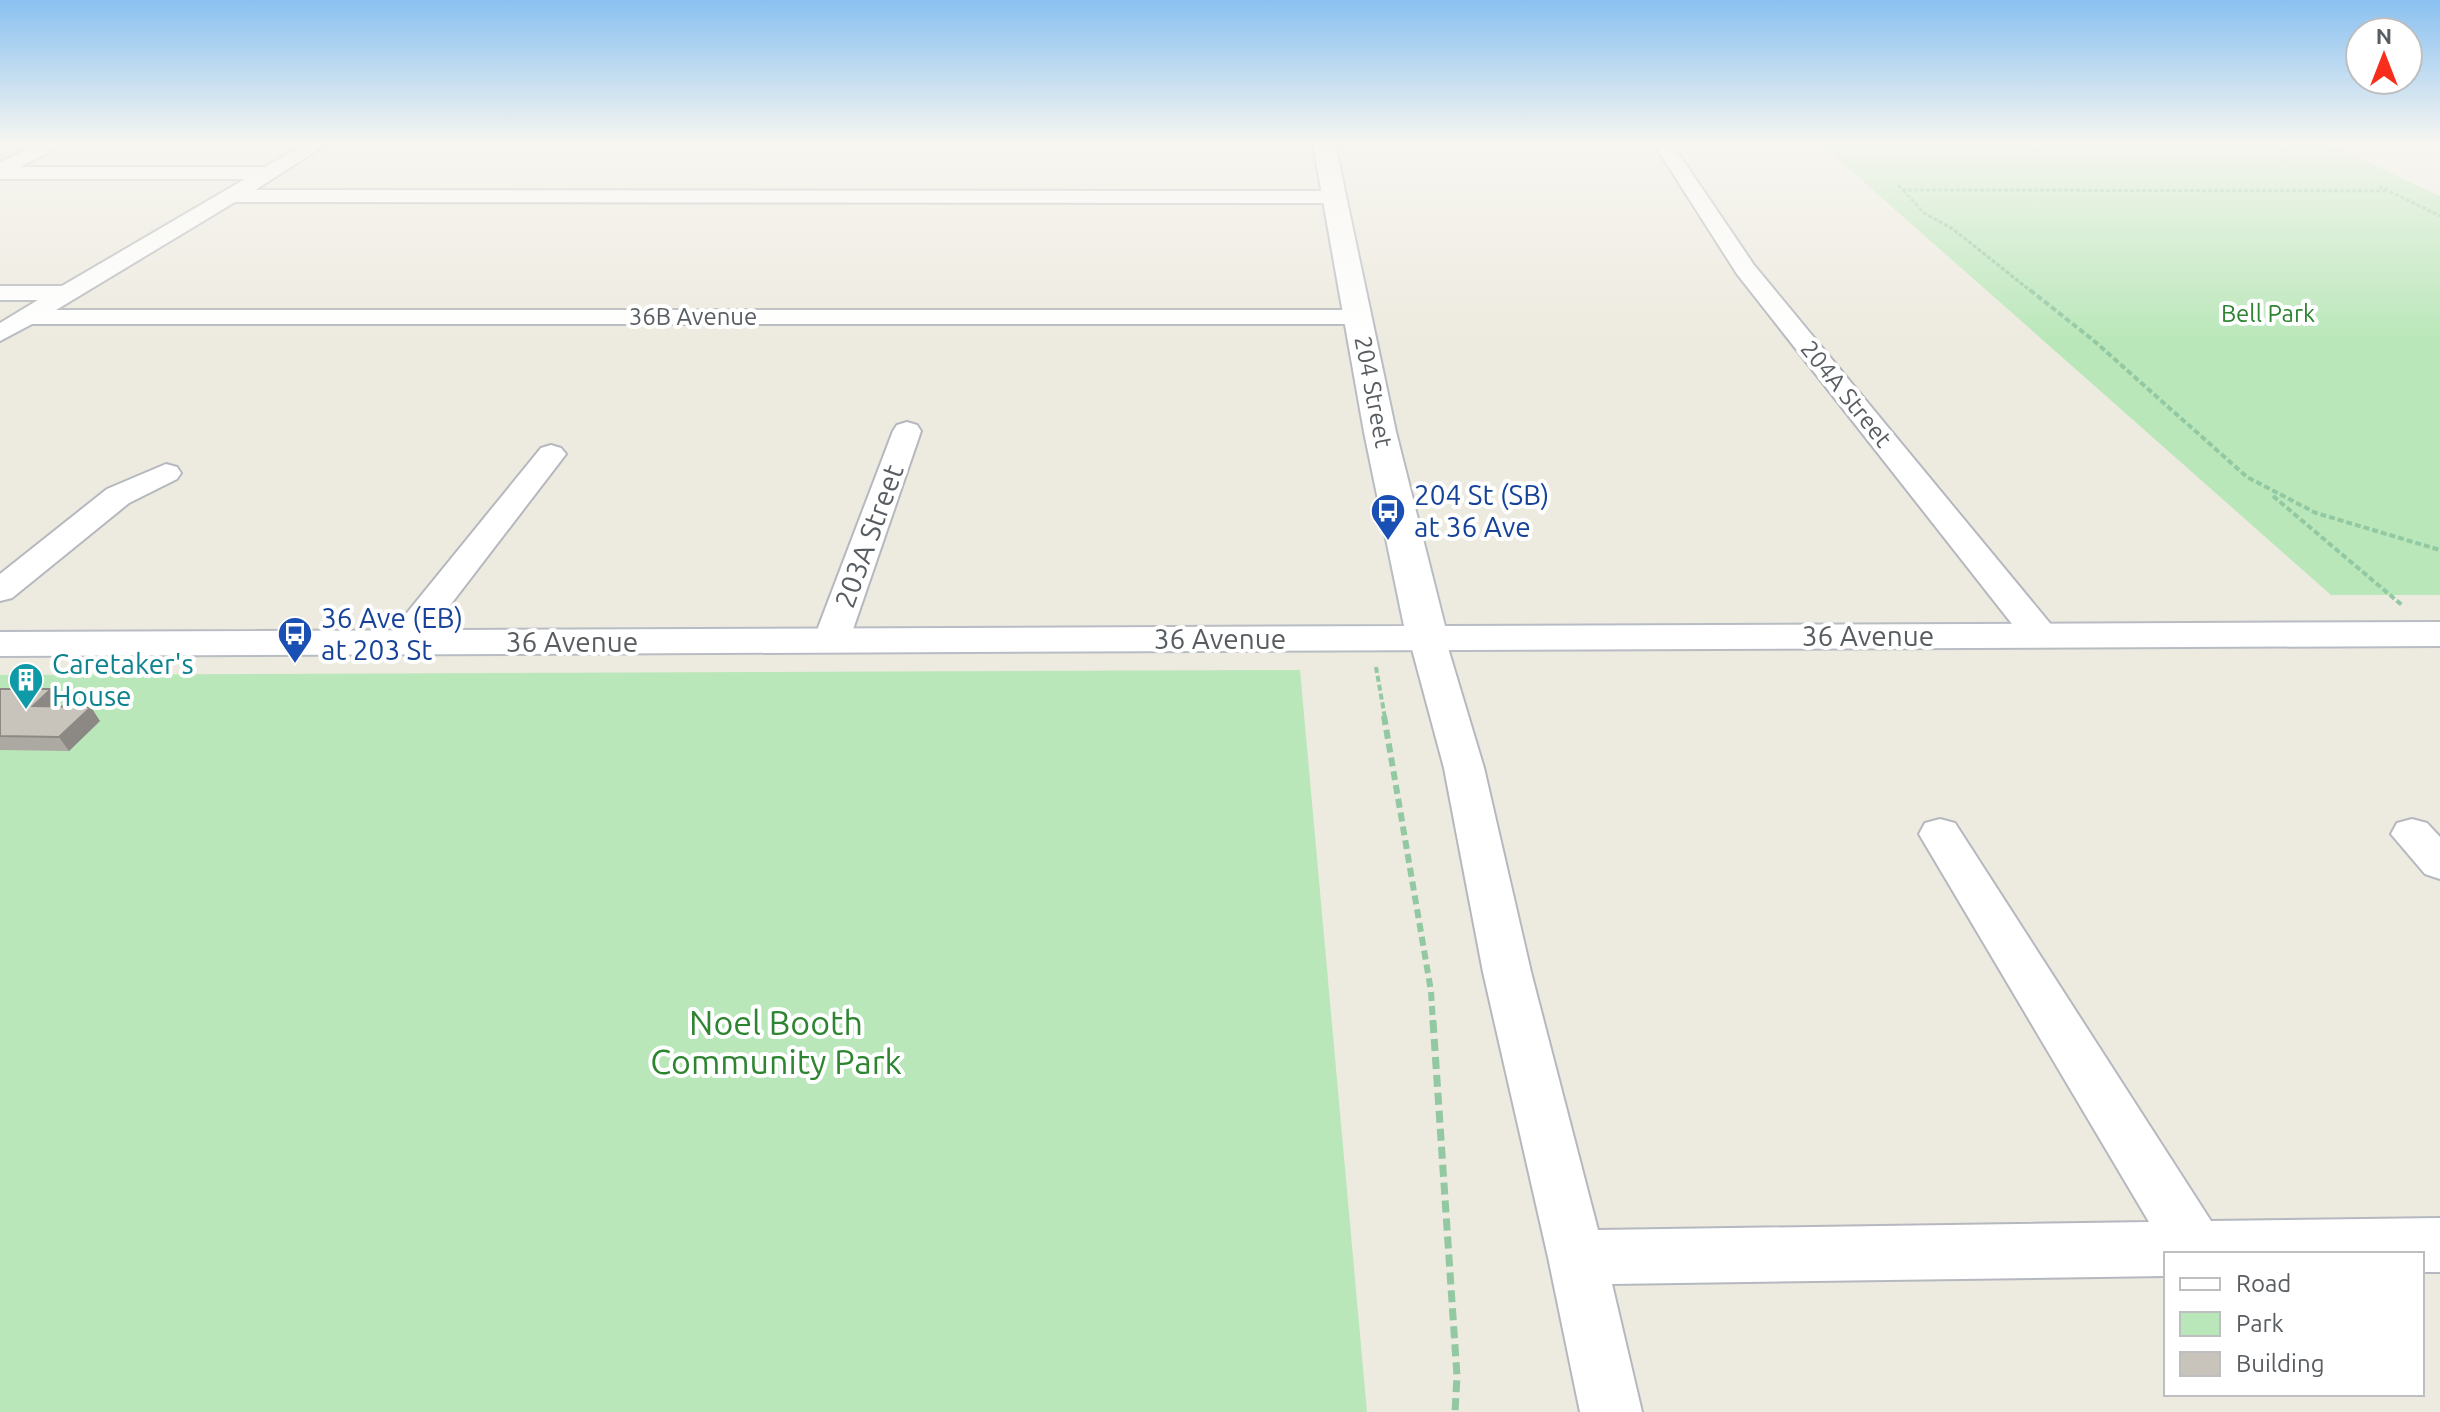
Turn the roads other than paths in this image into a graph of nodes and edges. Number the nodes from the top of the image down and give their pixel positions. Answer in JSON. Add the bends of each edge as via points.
{"nodes":[{"id":1,"x":208,"y":210,"type":"edge"},
{"id":2,"x":1337,"y":210,"type":"edge"},
{"id":3,"x":1706,"y":210,"type":"edge"},
{"id":4,"x":0,"y":293,"type":"edge"},
{"id":5,"x":68,"y":293,"type":"junction"},
{"id":6,"x":28,"y":317,"type":"junction"},
{"id":7,"x":1359,"y":317,"type":"junction"},
{"id":8,"x":0,"y":333,"type":"edge"},
{"id":9,"x":907,"y":431,"type":"dead end"},
{"id":10,"x":551,"y":454,"type":"dead end"},
{"id":11,"x":166,"y":473,"type":"dead end"},
{"id":12,"x":0,"y":591,"type":"edge"},
{"id":13,"x":2438,"y":634,"type":"edge"},
{"id":14,"x":2040,"y":635,"type":"junction"},
{"id":15,"x":1427,"y":638,"type":"junction"},
{"id":16,"x":831,"y":641,"type":"junction"},
{"id":17,"x":402,"y":643,"type":"junction"},
{"id":18,"x":0,"y":644,"type":"edge"},
{"id":19,"x":1940,"y":834,"type":"dead end"},
{"id":20,"x":2440,"y":1245,"type":"edge"},
{"id":21,"x":2195,"y":1247,"type":"junction"},
{"id":22,"x":1577,"y":1257,"type":"junction"},
{"id":23,"x":1611,"y":1412,"type":"edge"}],
"edges":[{"from":1,"to":5,"type":"street"},
{"from":2,"to":7,"type":"main road","name":"204 Street"},
{"from":3,"to":14,"type":"street","name":"204A Street","via":[[1745,269]]},
{"from":4,"to":5,"type":"street"},
{"from":5,"to":6,"type":"street"},
{"from":6,"to":7,"type":"street","name":"36B Avenue"},
{"from":6,"to":8,"type":"street"},
{"from":7,"to":15,"type":"main road","name":"204 Street"},
{"from":9,"to":16,"type":"street","name":"203A Street"},
{"from":10,"to":17,"type":"street"},
{"from":11,"to":12,"type":"street","via":[[118,496]]},
{"from":13,"to":14,"type":"main road","name":"36 Avenue"},
{"from":14,"to":15,"type":"main road","name":"36 Avenue"},
{"from":15,"to":16,"type":"main road","name":"36 Avenue"},
{"from":15,"to":22,"type":"street","via":[[1464,768],[1507,972]]},
{"from":16,"to":17,"type":"main road","name":"36 Avenue"},
{"from":17,"to":18,"type":"main road","name":"36 Avenue"},
{"from":19,"to":21,"type":"street"},
{"from":20,"to":21,"type":"street"},
{"from":21,"to":22,"type":"street"},
{"from":22,"to":23,"type":"street"}]}
